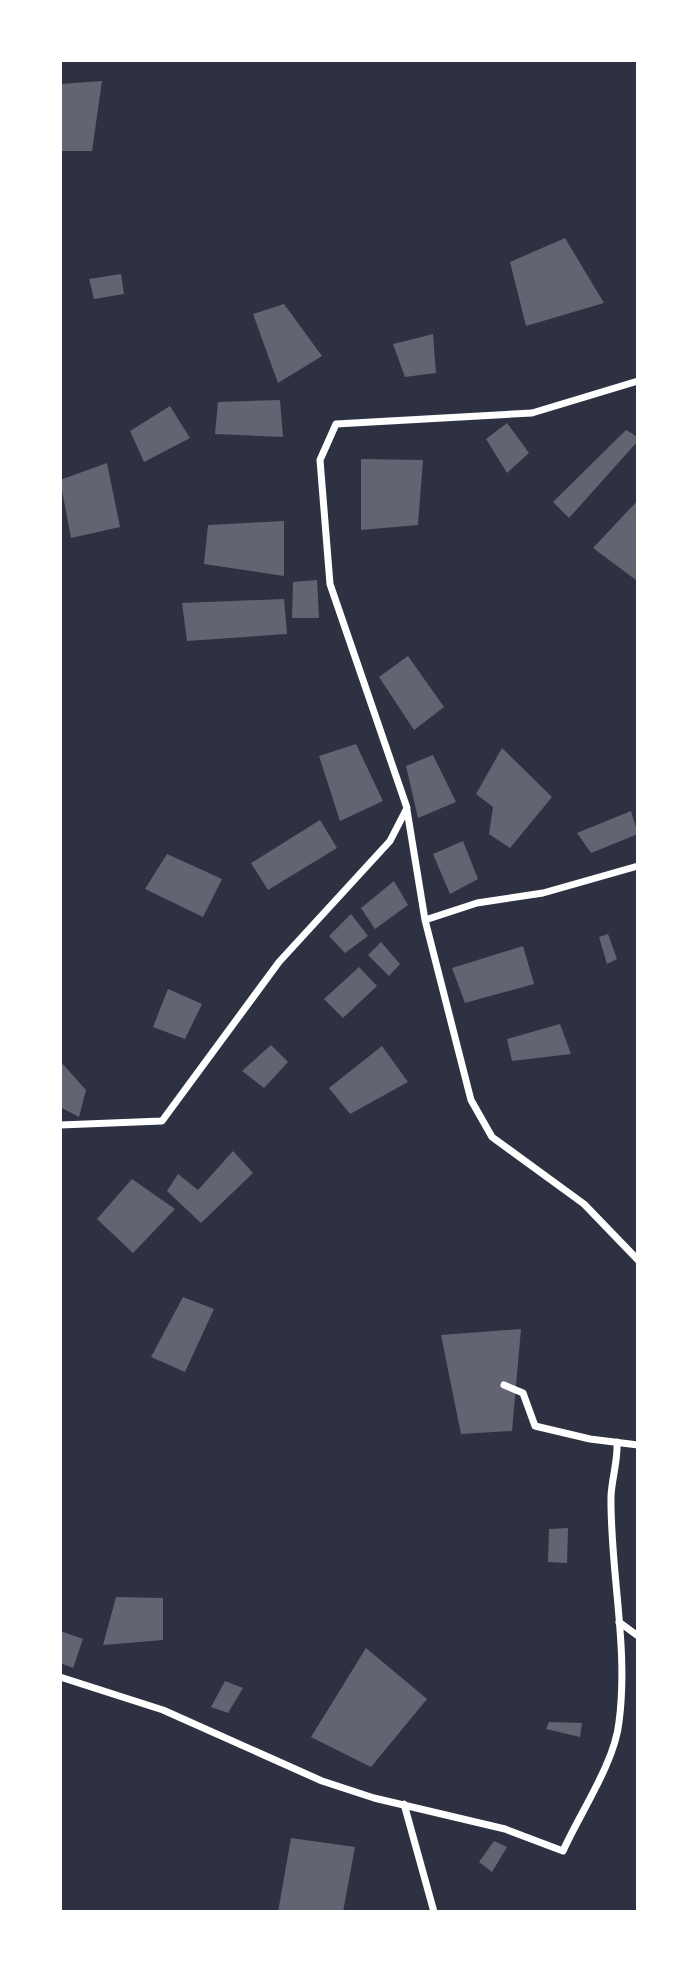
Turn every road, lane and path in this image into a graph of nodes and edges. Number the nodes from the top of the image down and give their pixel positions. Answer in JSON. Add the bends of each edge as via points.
{"nodes":[{"id":1,"x":638,"y":381,"type":"edge"},
{"id":2,"x":407,"y":808,"type":"junction"},
{"id":3,"x":638,"y":866,"type":"edge"},
{"id":4,"x":425,"y":920,"type":"junction"},
{"id":5,"x":60,"y":1125,"type":"edge"},
{"id":6,"x":638,"y":1260,"type":"edge"},
{"id":7,"x":504,"y":1385,"type":"dead end"},
{"id":8,"x":617,"y":1442,"type":"junction"},
{"id":9,"x":638,"y":1445,"type":"edge"},
{"id":10,"x":619,"y":1622,"type":"junction"},
{"id":11,"x":638,"y":1636,"type":"edge"},
{"id":12,"x":60,"y":1677,"type":"edge"},
{"id":13,"x":404,"y":1804,"type":"junction"},
{"id":14,"x":434,"y":1912,"type":"edge"}],
"edges":[{"from":1,"to":2,"type":"street","via":[[532,413],[336,424],[320,460],[330,584]]},
{"from":2,"to":4,"type":"street"},
{"from":2,"to":5,"type":"street","via":[[390,841],[279,962],[162,1121]]},
{"from":3,"to":4,"type":"street"},
{"from":4,"to":6,"type":"street","via":[[471,1100],[492,1137],[584,1204]]},
{"from":7,"to":8,"type":"street","via":[[523,1393],[535,1426]]},
{"from":8,"to":9,"type":"street"},
{"from":8,"to":10,"type":"street","via":[[611,1493]]},
{"from":10,"to":11,"type":"street"},
{"from":10,"to":13,"type":"street","via":[[619,1724],[563,1851],[505,1829]]},
{"from":12,"to":13,"type":"street","via":[[163,1710],[322,1781]]},
{"from":13,"to":14,"type":"street"}]}
